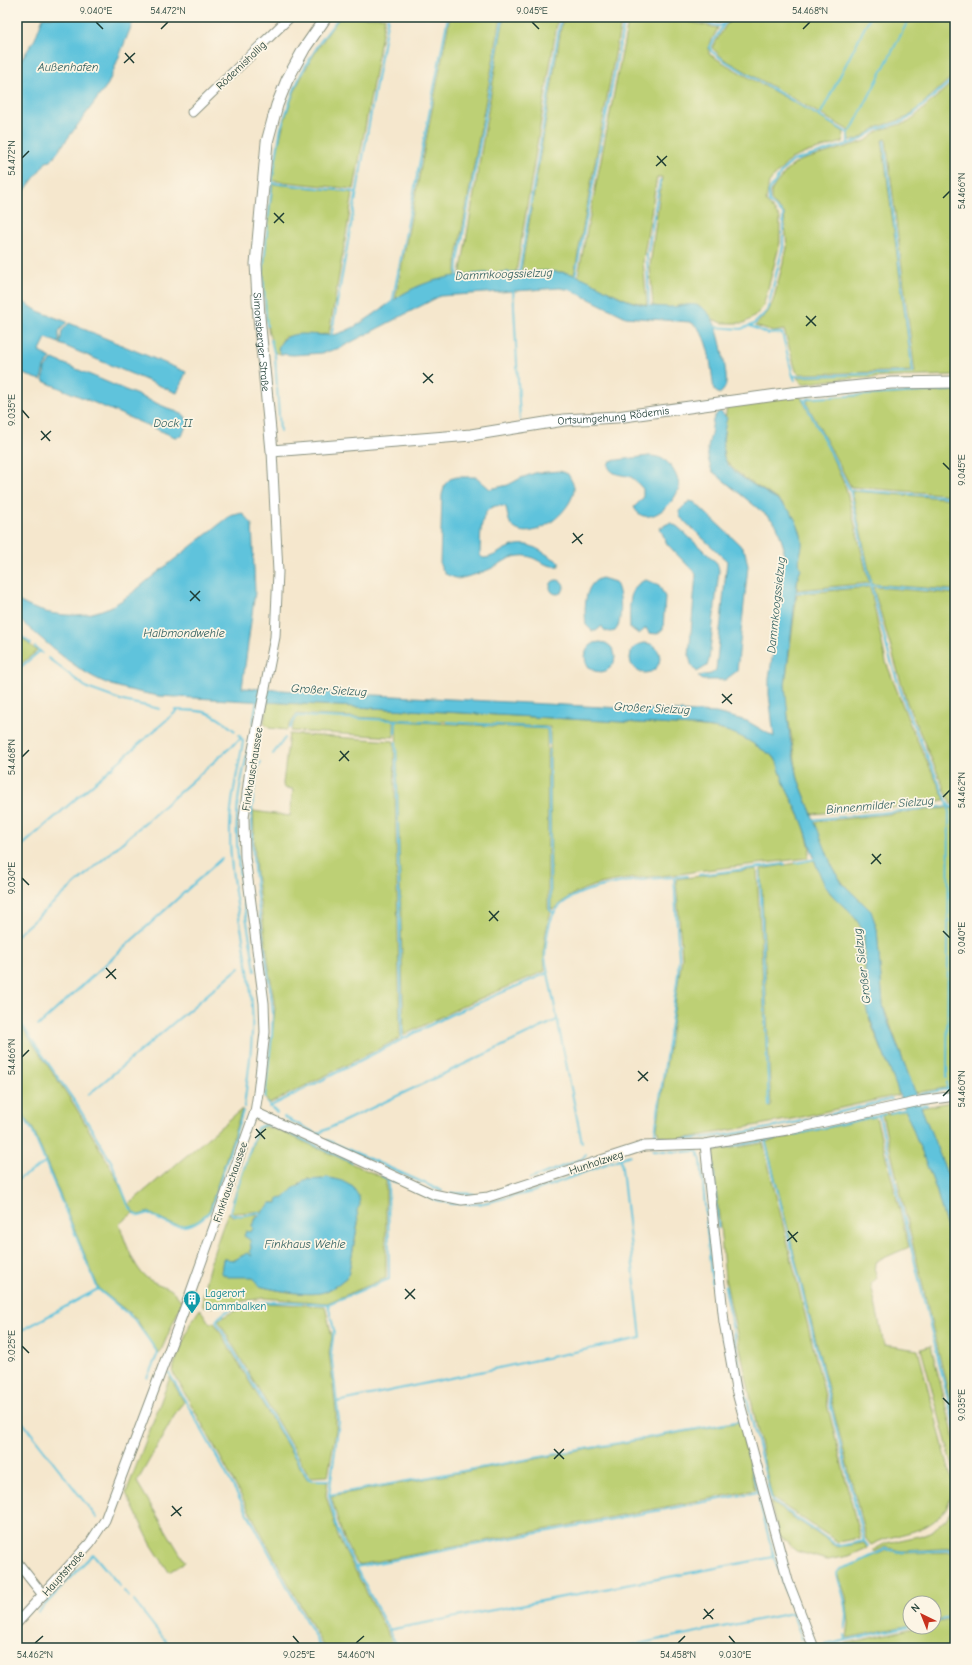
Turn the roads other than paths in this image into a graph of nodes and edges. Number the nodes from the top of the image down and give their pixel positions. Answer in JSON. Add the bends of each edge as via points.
{"nodes":[{"id":1,"x":290,"y":17,"type":"edge"},
{"id":2,"x":326,"y":17,"type":"edge"},
{"id":3,"x":192,"y":112,"type":"dead end"},
{"id":4,"x":955,"y":382,"type":"edge"},
{"id":5,"x":272,"y":451,"type":"junction"},
{"id":6,"x":267,"y":681,"type":"joint"},
{"id":7,"x":955,"y":1096,"type":"edge"},
{"id":8,"x":255,"y":1112,"type":"junction"},
{"id":9,"x":706,"y":1144,"type":"junction"},
{"id":10,"x":105,"y":1520,"type":"joint"},
{"id":11,"x":17,"y":1562,"type":"edge"},
{"id":12,"x":43,"y":1595,"type":"junction"},
{"id":13,"x":17,"y":1623,"type":"edge"},
{"id":14,"x":814,"y":1648,"type":"edge"}],
"edges":[{"from":1,"to":3,"type":"street","name":"Rödemishallig"},
{"from":2,"to":5,"type":"main road","name":"Simonsberger Straße","via":[[304,48],[287,80],[271,125],[266,157],[256,264],[258,317]]},
{"from":4,"to":5,"type":"main road","name":"Ortsumgehung Rödemis","via":[[891,383],[791,392],[617,417],[564,420],[470,434]]},
{"from":5,"to":6,"type":"street","name":"Simonsberger Straße","via":[[278,572],[275,638]]},
{"from":6,"to":8,"type":"street","name":"Finkhauschaussee","via":[[251,760],[244,818],[245,857],[264,1003],[262,1065]]},
{"from":7,"to":9,"type":"street","name":"Hunholzweg"},
{"from":8,"to":9,"type":"street","name":"Hunholzweg","via":[[433,1194],[462,1200],[488,1197],[644,1146]]},
{"from":8,"to":10,"type":"street","name":"Finkhauschaussee"},
{"from":9,"to":14,"type":"street","via":[[724,1322],[736,1389],[788,1581]]},
{"from":10,"to":12,"type":"street","name":"Hauptstraße","via":[[90,1543]]},
{"from":11,"to":12,"type":"street"},
{"from":12,"to":13,"type":"street","name":"Hauptstraße"}]}
